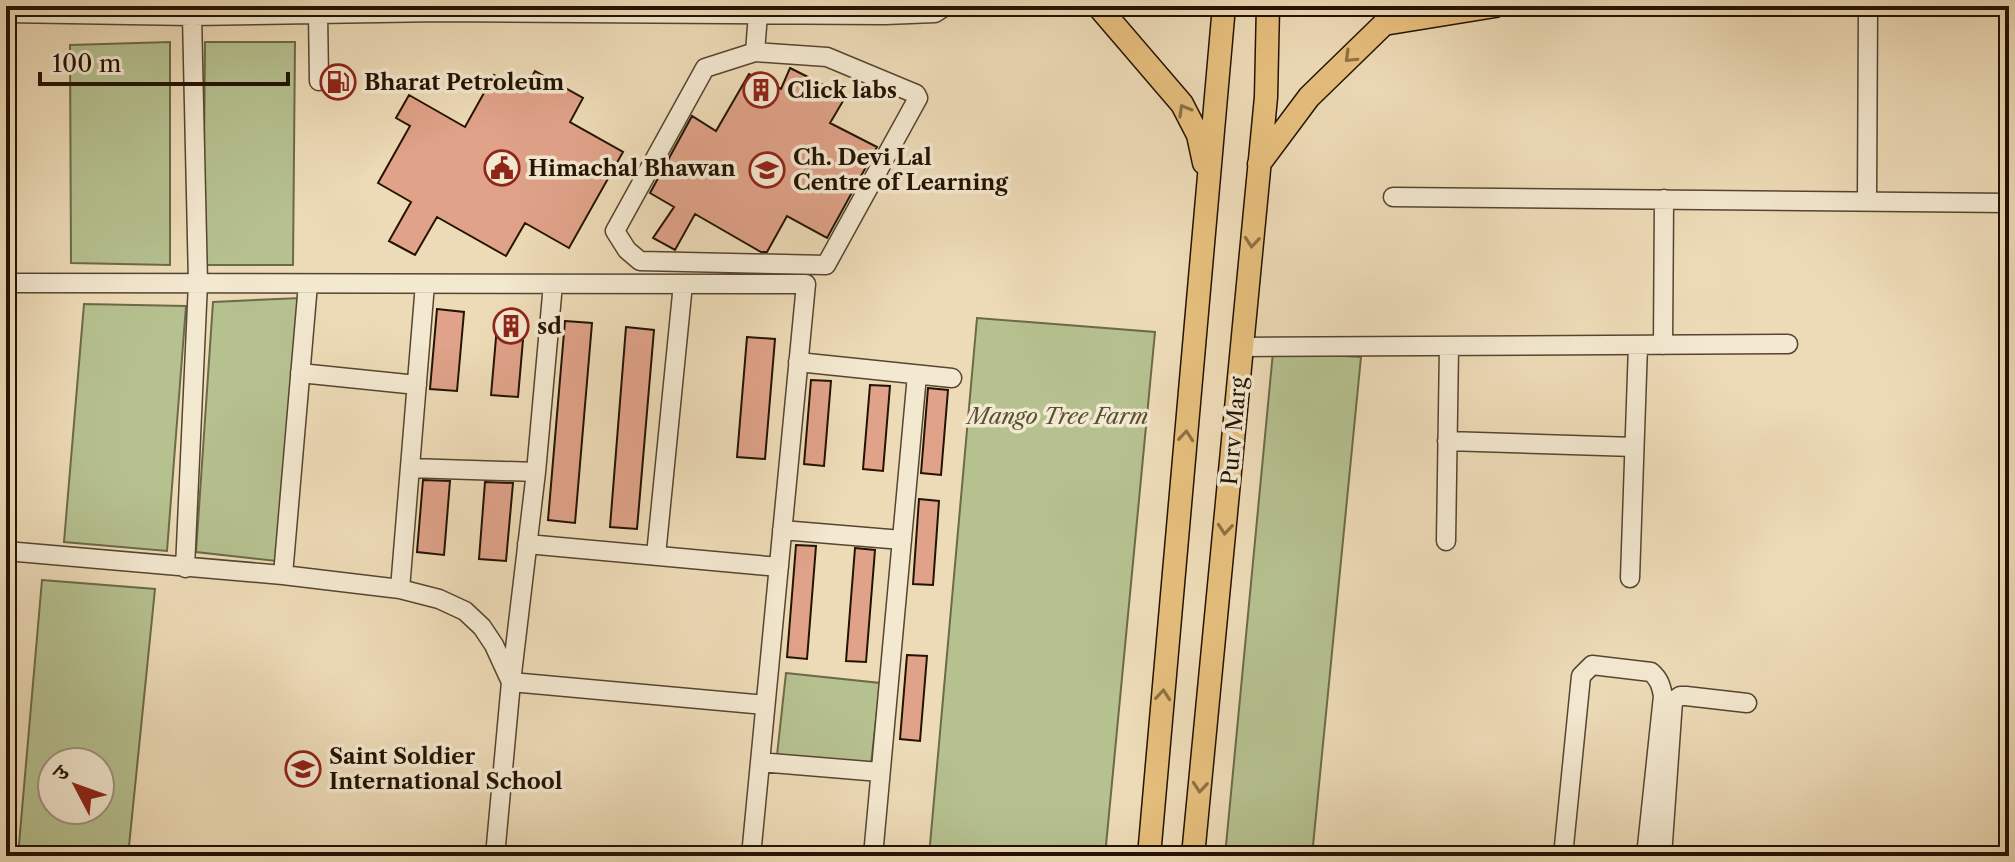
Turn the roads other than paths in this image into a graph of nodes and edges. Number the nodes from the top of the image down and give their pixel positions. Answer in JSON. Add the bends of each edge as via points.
{"nodes":[{"id":1,"x":946,"y":6,"type":"edge"},
{"id":2,"x":1098,"y":6,"type":"edge"},
{"id":3,"x":1224,"y":6,"type":"edge"},
{"id":4,"x":1268,"y":6,"type":"edge"},
{"id":5,"x":1409,"y":6,"type":"edge"},
{"id":6,"x":1495,"y":6,"type":"edge"},
{"id":7,"x":1868,"y":6,"type":"edge"},
{"id":8,"x":6,"y":13,"type":"edge"},
{"id":9,"x":318,"y":13,"type":"junction"},
{"id":10,"x":758,"y":14,"type":"junction"},
{"id":11,"x":192,"y":16,"type":"junction"},
{"id":12,"x":1384,"y":24,"type":"junction"},
{"id":13,"x":755,"y":52,"type":"junction"},
{"id":14,"x":319,"y":81,"type":"dead end"},
{"id":15,"x":6,"y":103,"type":"edge"},
{"id":16,"x":6,"y":109,"type":"edge"},
{"id":17,"x":1259,"y":164,"type":"junction"},
{"id":18,"x":1209,"y":183,"type":"junction"},
{"id":19,"x":1393,"y":197,"type":"dead end"},
{"id":20,"x":1664,"y":199,"type":"junction"},
{"id":21,"x":1867,"y":200,"type":"junction"},
{"id":22,"x":2009,"y":203,"type":"edge"},
{"id":23,"x":6,"y":283,"type":"edge"},
{"id":24,"x":198,"y":283,"type":"junction"},
{"id":25,"x":308,"y":284,"type":"junction"},
{"id":26,"x":425,"y":284,"type":"junction"},
{"id":27,"x":553,"y":284,"type":"junction"},
{"id":28,"x":683,"y":284,"type":"junction"},
{"id":29,"x":1788,"y":344,"type":"dead end"},
{"id":30,"x":1638,"y":345,"type":"junction"},
{"id":31,"x":1663,"y":345,"type":"junction"},
{"id":32,"x":1242,"y":347,"type":"junction"},
{"id":33,"x":1449,"y":347,"type":"junction"},
{"id":34,"x":798,"y":362,"type":"junction"},
{"id":35,"x":300,"y":373,"type":"junction"},
{"id":36,"x":917,"y":375,"type":"junction"},
{"id":37,"x":952,"y":378,"type":"dead end"},
{"id":38,"x":417,"y":385,"type":"junction"},
{"id":39,"x":1447,"y":441,"type":"junction"},
{"id":40,"x":1634,"y":447,"type":"junction"},
{"id":41,"x":410,"y":468,"type":"junction"},
{"id":42,"x":536,"y":472,"type":"junction"},
{"id":43,"x":782,"y":530,"type":"junction"},
{"id":44,"x":902,"y":540,"type":"junction"},
{"id":45,"x":1446,"y":541,"type":"dead end"},
{"id":46,"x":527,"y":544,"type":"junction"},
{"id":47,"x":6,"y":551,"type":"edge"},
{"id":48,"x":656,"y":555,"type":"junction"},
{"id":49,"x":779,"y":567,"type":"junction"},
{"id":50,"x":185,"y":568,"type":"junction"},
{"id":51,"x":283,"y":575,"type":"junction"},
{"id":52,"x":1630,"y":578,"type":"dead end"},
{"id":53,"x":400,"y":589,"type":"junction"},
{"id":54,"x":511,"y":682,"type":"junction"},
{"id":55,"x":1747,"y":703,"type":"dead end"},
{"id":56,"x":765,"y":705,"type":"junction"},
{"id":57,"x":760,"y":762,"type":"junction"},
{"id":58,"x":880,"y":772,"type":"junction"},
{"id":59,"x":495,"y":856,"type":"edge"},
{"id":60,"x":751,"y":856,"type":"edge"},
{"id":61,"x":873,"y":856,"type":"edge"},
{"id":62,"x":1149,"y":856,"type":"edge"},
{"id":63,"x":1193,"y":856,"type":"edge"},
{"id":64,"x":1563,"y":856,"type":"edge"},
{"id":65,"x":1646,"y":856,"type":"edge"},
{"id":66,"x":1662,"y":856,"type":"edge"}],
"edges":[{"from":1,"to":10,"type":"street","via":[[935,13]]},
{"from":18,"to":2,"type":"main road","one_way":true,"via":[[1198,135],[1182,104]]},
{"from":3,"to":18,"type":"main road"},
{"from":4,"to":17,"type":"main road","name":"Purv Marg"},
{"from":5,"to":12,"type":"main road"},
{"from":6,"to":12,"type":"main road"},
{"from":7,"to":21,"type":"street"},
{"from":8,"to":11,"type":"street"},
{"from":9,"to":10,"type":"street"},
{"from":9,"to":11,"type":"street"},
{"from":9,"to":14,"type":"street"},
{"from":10,"to":13,"type":"street"},
{"from":11,"to":24,"type":"street"},
{"from":12,"to":17,"type":"main road","one_way":true,"via":[[1309,97]]},
{"from":13,"to":13,"type":"street","via":[[827,57],[918,98],[826,265],[640,261],[615,231],[705,68]]},
{"from":15,"to":16,"type":"street"},
{"from":17,"to":32,"type":"main road","name":"Purv Marg","one_way":true},
{"from":62,"to":18,"type":"main road","one_way":true},
{"from":19,"to":20,"type":"street"},
{"from":20,"to":21,"type":"street"},
{"from":20,"to":31,"type":"street"},
{"from":21,"to":22,"type":"street"},
{"from":23,"to":24,"type":"street"},
{"from":24,"to":25,"type":"street"},
{"from":24,"to":50,"type":"street"},
{"from":25,"to":26,"type":"street"},
{"from":25,"to":35,"type":"street"},
{"from":26,"to":27,"type":"street"},
{"from":26,"to":38,"type":"street"},
{"from":27,"to":28,"type":"street"},
{"from":27,"to":42,"type":"street"},
{"from":28,"to":34,"type":"street","via":[[806,284]]},
{"from":28,"to":48,"type":"street"},
{"from":29,"to":31,"type":"street"},
{"from":30,"to":31,"type":"street"},
{"from":30,"to":33,"type":"street"},
{"from":30,"to":40,"type":"street"},
{"from":32,"to":33,"type":"street"},
{"from":32,"to":63,"type":"main road","name":"Purv Marg","one_way":true},
{"from":33,"to":39,"type":"street"},
{"from":34,"to":36,"type":"street"},
{"from":34,"to":43,"type":"street"},
{"from":35,"to":38,"type":"street"},
{"from":35,"to":51,"type":"street"},
{"from":36,"to":37,"type":"street"},
{"from":36,"to":44,"type":"street"},
{"from":38,"to":41,"type":"street"},
{"from":39,"to":40,"type":"street"},
{"from":39,"to":45,"type":"street"},
{"from":40,"to":52,"type":"street"},
{"from":41,"to":42,"type":"street"},
{"from":41,"to":53,"type":"street"},
{"from":42,"to":46,"type":"street"},
{"from":43,"to":44,"type":"street"},
{"from":43,"to":49,"type":"street"},
{"from":44,"to":58,"type":"street"},
{"from":46,"to":48,"type":"street"},
{"from":46,"to":54,"type":"street"},
{"from":47,"to":50,"type":"street"},
{"from":48,"to":49,"type":"street"},
{"from":49,"to":56,"type":"street"},
{"from":50,"to":51,"type":"street"},
{"from":51,"to":53,"type":"street"},
{"from":53,"to":54,"type":"street","via":[[465,611],[494,645]]},
{"from":54,"to":56,"type":"street"},
{"from":54,"to":59,"type":"street"},
{"from":55,"to":66,"type":"street","via":[[1686,696],[1673,701]]},
{"from":56,"to":57,"type":"street"},
{"from":57,"to":58,"type":"street"},
{"from":57,"to":60,"type":"street"},
{"from":58,"to":61,"type":"street"},
{"from":64,"to":65,"type":"street","via":[[1581,676],[1592,665],[1651,672],[1662,687]]}]}
